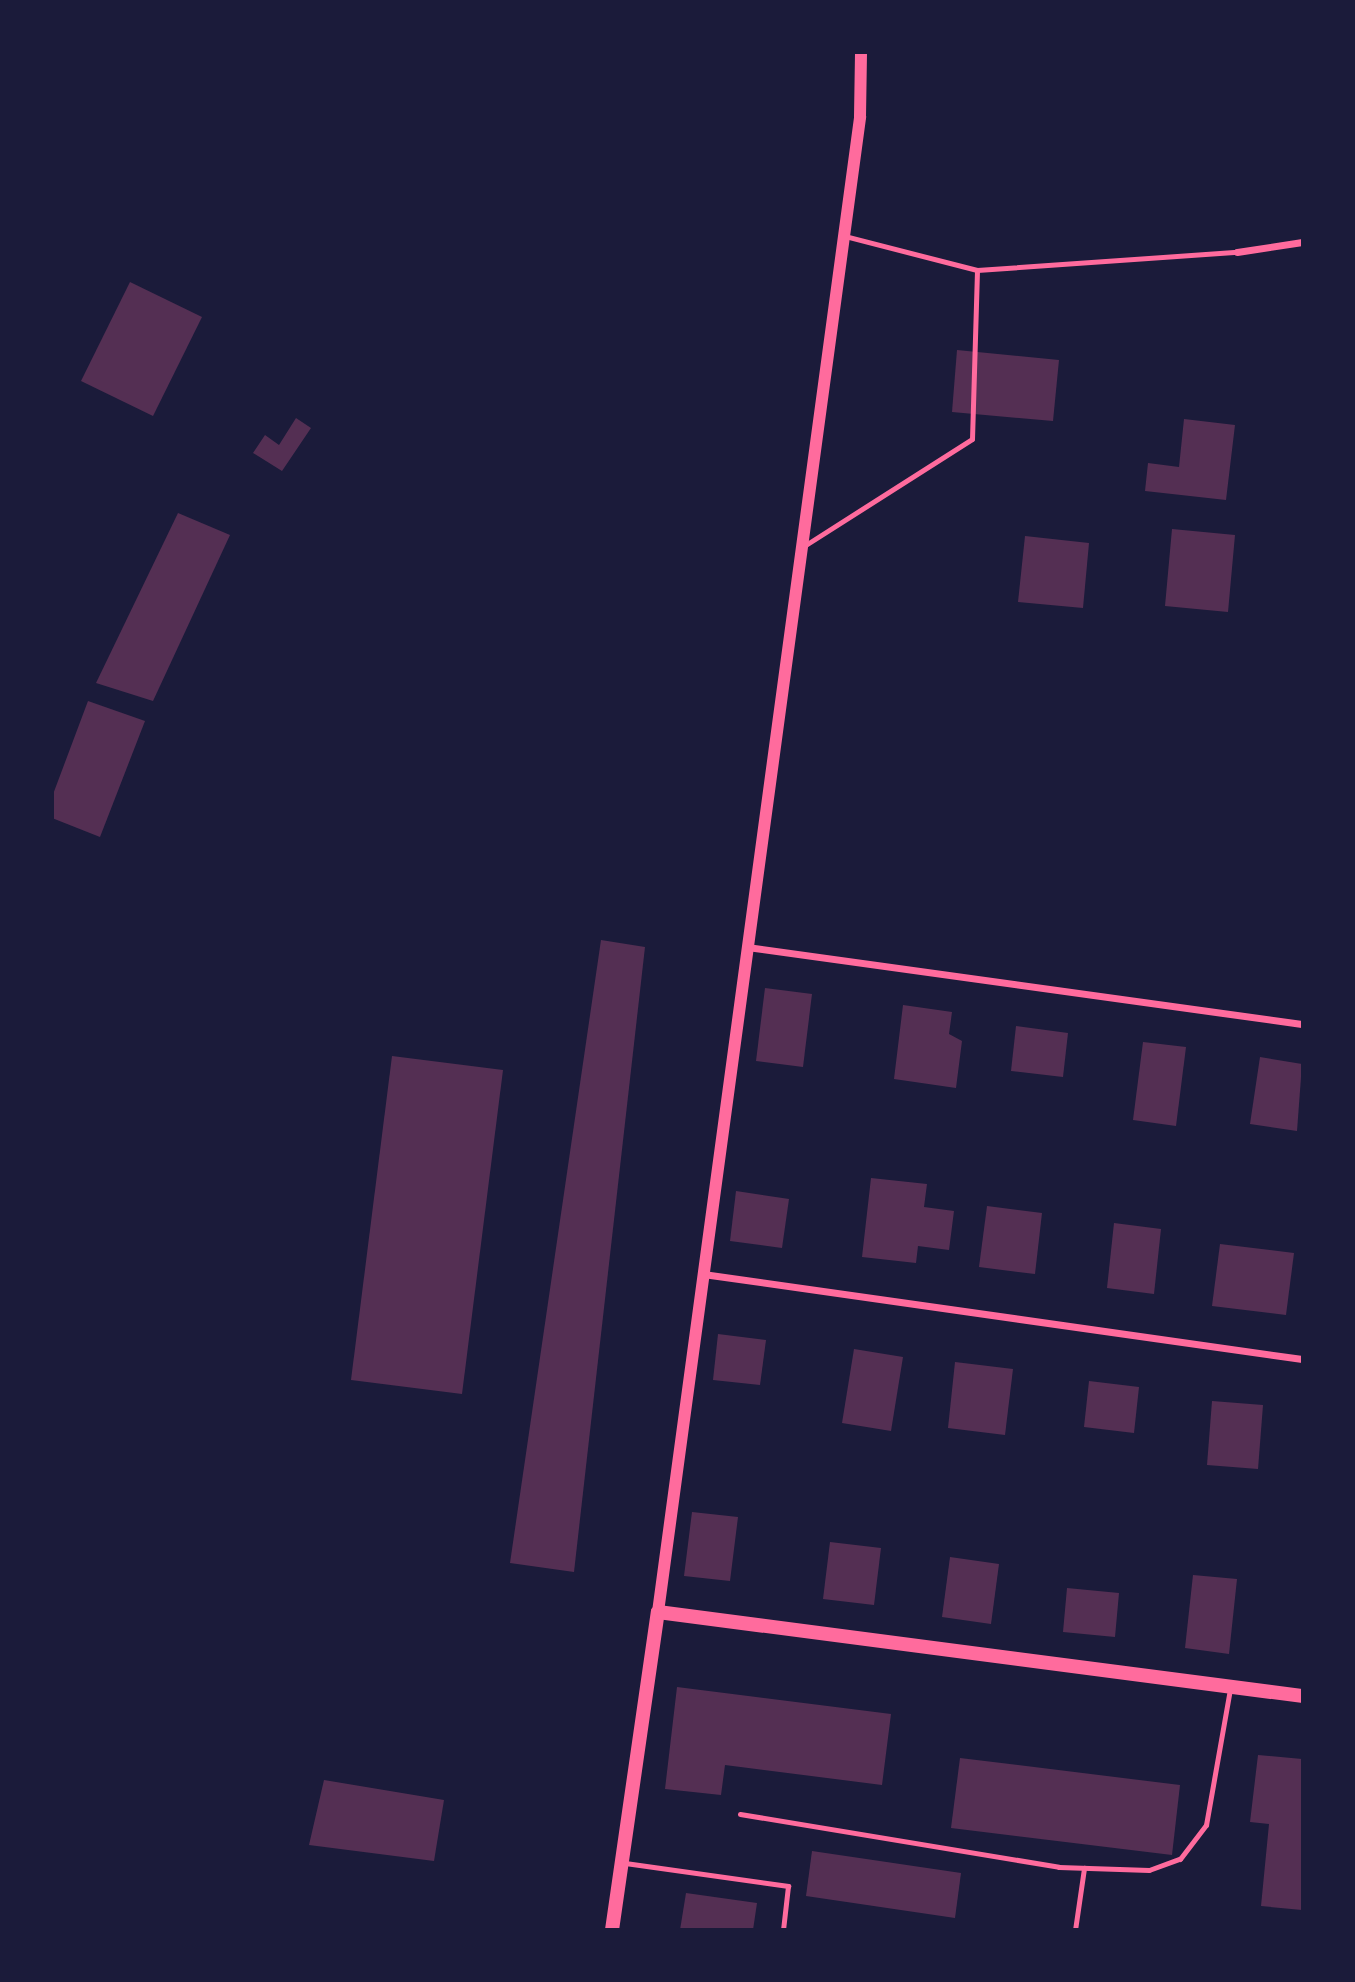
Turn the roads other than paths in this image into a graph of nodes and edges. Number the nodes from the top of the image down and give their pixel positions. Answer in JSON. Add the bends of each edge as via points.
{"nodes":[{"id":1,"x":862,"y":52,"type":"edge"},
{"id":2,"x":843,"y":236,"type":"junction"},
{"id":3,"x":1303,"y":242,"type":"edge"},
{"id":4,"x":1237,"y":252,"type":"joint"},
{"id":5,"x":977,"y":270,"type":"junction"},
{"id":6,"x":802,"y":548,"type":"junction"},
{"id":7,"x":747,"y":947,"type":"junction"},
{"id":8,"x":1303,"y":1024,"type":"edge"},
{"id":9,"x":703,"y":1274,"type":"junction"},
{"id":10,"x":1303,"y":1359,"type":"edge"},
{"id":11,"x":658,"y":1612,"type":"junction"},
{"id":12,"x":1231,"y":1686,"type":"junction"},
{"id":13,"x":1303,"y":1696,"type":"edge"},
{"id":14,"x":740,"y":1814,"type":"dead end"},
{"id":15,"x":622,"y":1862,"type":"junction"},
{"id":16,"x":1084,"y":1868,"type":"junction"},
{"id":17,"x":612,"y":1930,"type":"edge"},
{"id":18,"x":783,"y":1930,"type":"edge"},
{"id":19,"x":1075,"y":1930,"type":"edge"}],
"edges":[{"from":1,"to":2,"type":"street"},
{"from":2,"to":5,"type":"lane"},
{"from":2,"to":6,"type":"street"},
{"from":3,"to":4,"type":"street"},
{"from":4,"to":5,"type":"lane"},
{"from":5,"to":6,"type":"lane","via":[[972,439]]},
{"from":6,"to":7,"type":"street"},
{"from":7,"to":8,"type":"street"},
{"from":7,"to":9,"type":"street"},
{"from":9,"to":10,"type":"street"},
{"from":9,"to":11,"type":"street"},
{"from":11,"to":12,"type":"main road"},
{"from":11,"to":15,"type":"main road"},
{"from":12,"to":13,"type":"main road"},
{"from":12,"to":16,"type":"lane","via":[[1206,1825],[1180,1858],[1149,1870]]},
{"from":14,"to":16,"type":"lane"},
{"from":15,"to":17,"type":"main road"},
{"from":15,"to":18,"type":"lane","via":[[788,1886]]},
{"from":16,"to":19,"type":"lane"}]}
